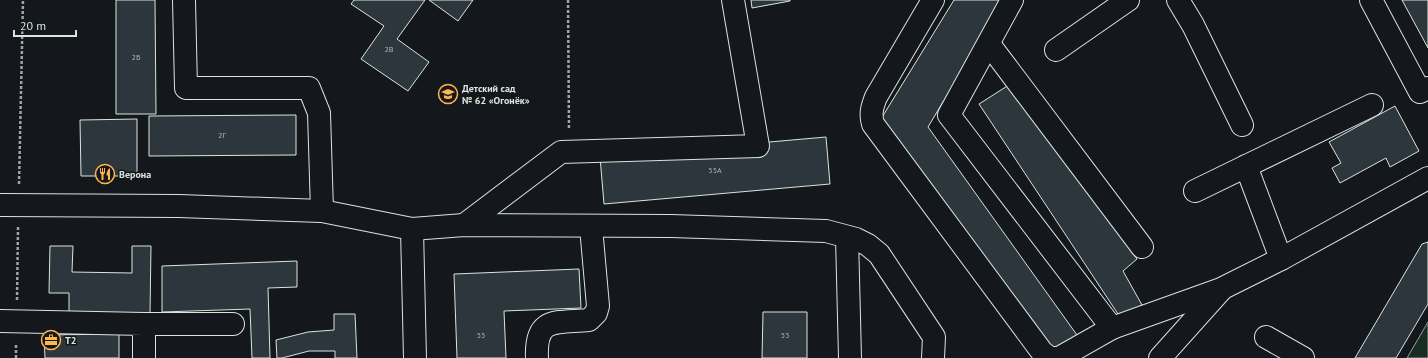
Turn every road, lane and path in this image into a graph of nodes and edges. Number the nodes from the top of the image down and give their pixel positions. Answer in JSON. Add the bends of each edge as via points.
{"nodes":[{"id":1,"x":23,"y":0,"type":"edge"},
{"id":2,"x":184,"y":0,"type":"edge"},
{"id":3,"x":568,"y":0,"type":"edge"},
{"id":4,"x":733,"y":0,"type":"edge"},
{"id":5,"x":933,"y":0,"type":"edge"},
{"id":6,"x":1012,"y":0,"type":"edge"},
{"id":7,"x":1128,"y":0,"type":"edge"},
{"id":8,"x":1180,"y":0,"type":"edge"},
{"id":9,"x":1371,"y":0,"type":"edge"},
{"id":10,"x":989,"y":44,"type":"junction"},
{"id":11,"x":1056,"y":50,"type":"dead end"},
{"id":12,"x":1428,"y":88,"type":"edge"},
{"id":13,"x":1372,"y":106,"type":"dead end"},
{"id":14,"x":1242,"y":125,"type":"dead end"},
{"id":15,"x":569,"y":152,"type":"junction"},
{"id":16,"x":1246,"y":166,"type":"junction"},
{"id":17,"x":1428,"y":178,"type":"edge"},
{"id":18,"x":1195,"y":190,"type":"dead end"},
{"id":19,"x":9,"y":206,"type":"edge"},
{"id":20,"x":322,"y":211,"type":"junction"},
{"id":21,"x":464,"y":225,"type":"junction"},
{"id":22,"x":591,"y":226,"type":"junction"},
{"id":23,"x":412,"y":230,"type":"junction"},
{"id":24,"x":847,"y":237,"type":"junction"},
{"id":25,"x":1142,"y":248,"type":"dead end"},
{"id":26,"x":1281,"y":258,"type":"junction"},
{"id":27,"x":1221,"y":289,"type":"junction"},
{"id":28,"x":8,"y":321,"type":"edge"},
{"id":29,"x":144,"y":324,"type":"junction"},
{"id":30,"x":233,"y":324,"type":"dead end"},
{"id":31,"x":1112,"y":328,"type":"junction"},
{"id":32,"x":1266,"y":337,"type":"dead end"},
{"id":33,"x":16,"y":358,"type":"edge"},
{"id":34,"x":144,"y":358,"type":"edge"},
{"id":35,"x":415,"y":358,"type":"edge"},
{"id":36,"x":537,"y":358,"type":"edge"},
{"id":37,"x":850,"y":358,"type":"edge"},
{"id":38,"x":934,"y":358,"type":"edge"},
{"id":39,"x":1160,"y":358,"type":"edge"},
{"id":40,"x":1304,"y":358,"type":"edge"}],
"edges":[{"from":1,"to":19,"type":"path"},
{"from":2,"to":20,"type":"lane","via":[[186,88],[309,88],[319,113]]},
{"from":3,"to":15,"type":"path"},
{"from":4,"to":15,"type":"lane","via":[[758,146]]},
{"from":5,"to":31,"type":"lane","via":[[876,97],[871,110],[873,124],[1042,352],[1050,358],[1059,358]]},
{"from":6,"to":10,"type":"lane"},
{"from":7,"to":11,"type":"lane"},
{"from":8,"to":14,"type":"lane"},
{"from":9,"to":12,"type":"lane","via":[[1420,92]]},
{"from":10,"to":25,"type":"lane"},
{"from":10,"to":31,"type":"lane","via":[[949,115]]},
{"from":13,"to":16,"type":"lane"},
{"from":15,"to":21,"type":"lane","via":[[561,152]]},
{"from":16,"to":18,"type":"lane"},
{"from":16,"to":26,"type":"lane"},
{"from":17,"to":26,"type":"lane"},
{"from":19,"to":20,"type":"lane","via":[[179,206]]},
{"from":19,"to":28,"type":"path"},
{"from":20,"to":23,"type":"lane"},
{"from":21,"to":22,"type":"lane"},
{"from":21,"to":23,"type":"lane"},
{"from":22,"to":24,"type":"lane","via":[[826,231]]},
{"from":22,"to":36,"type":"lane","via":[[598,306],[596,313],[589,320],[549,324],[539,336]]},
{"from":23,"to":35,"type":"lane"},
{"from":24,"to":37,"type":"lane"},
{"from":24,"to":38,"type":"lane","via":[[868,245],[879,254],[934,336]]},
{"from":26,"to":27,"type":"lane"},
{"from":27,"to":31,"type":"lane"},
{"from":27,"to":39,"type":"lane"},
{"from":28,"to":29,"type":"lane"},
{"from":28,"to":33,"type":"path"},
{"from":29,"to":30,"type":"lane"},
{"from":29,"to":34,"type":"lane"},
{"from":32,"to":40,"type":"lane"}]}
